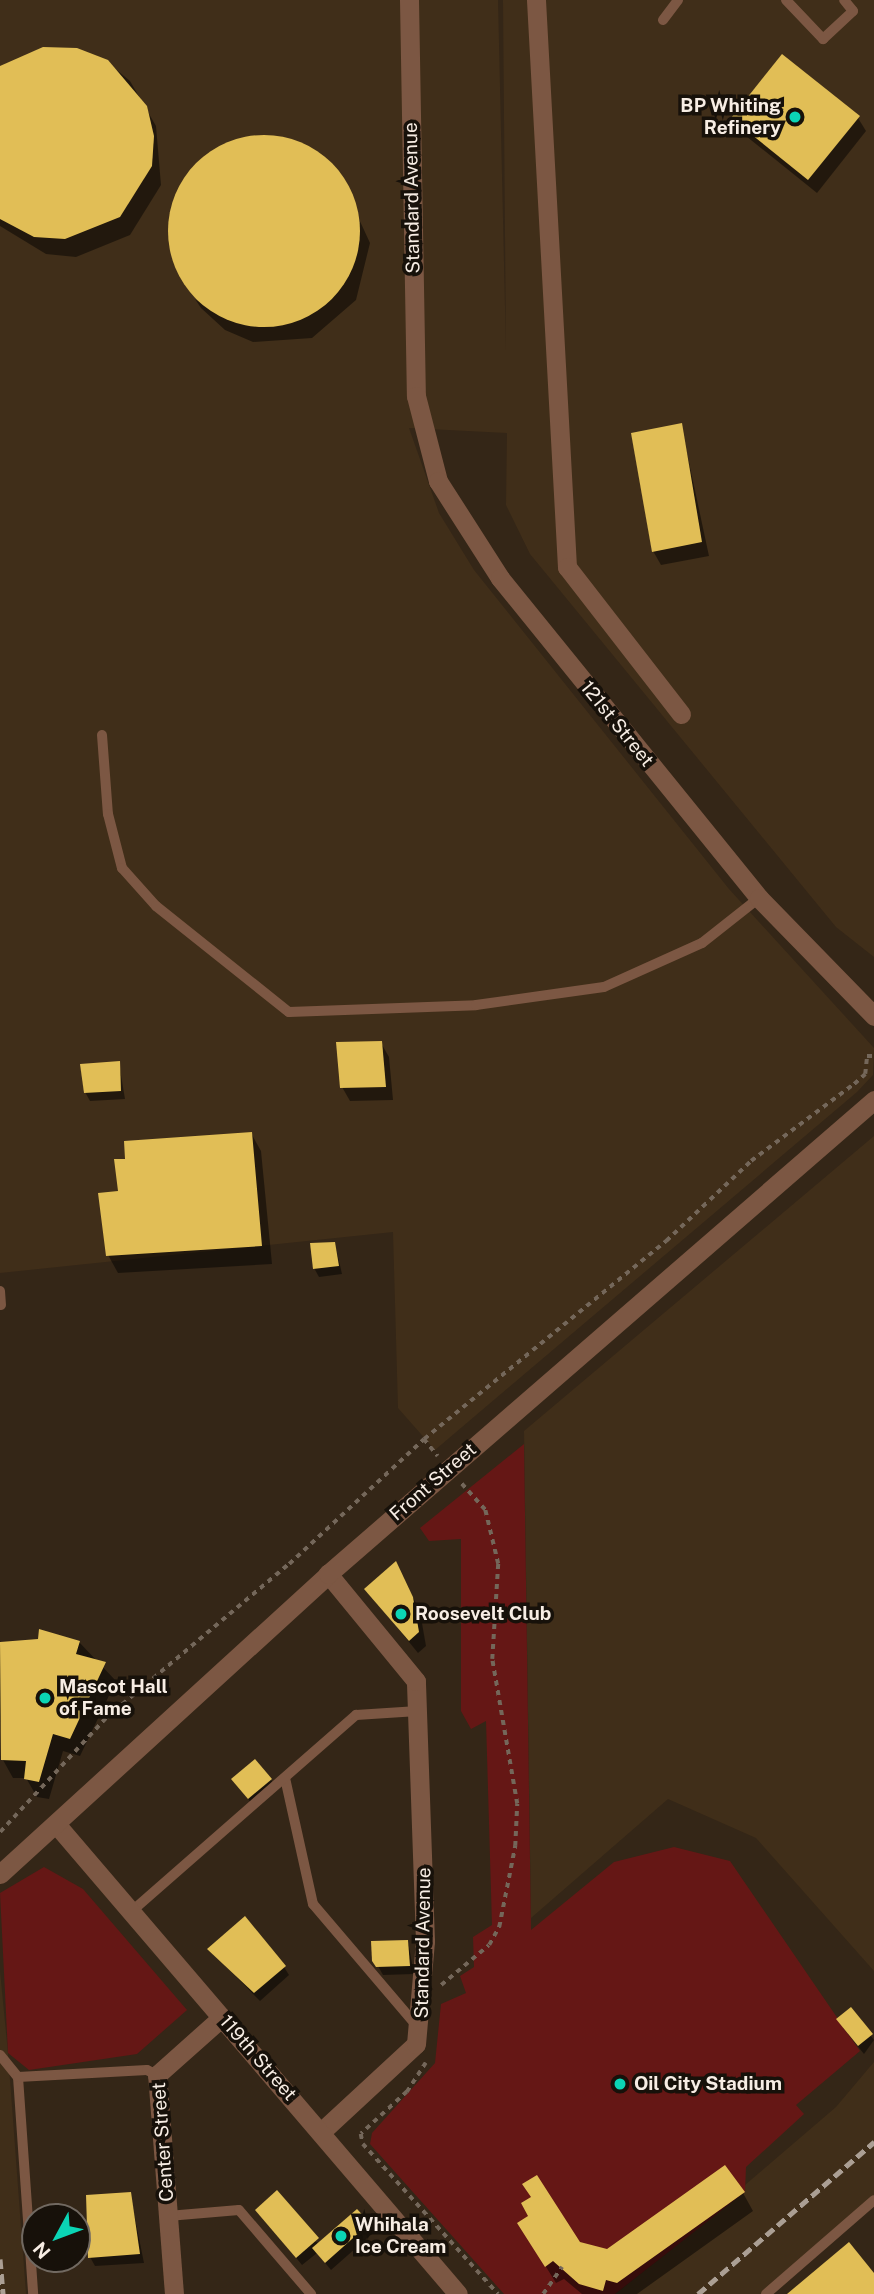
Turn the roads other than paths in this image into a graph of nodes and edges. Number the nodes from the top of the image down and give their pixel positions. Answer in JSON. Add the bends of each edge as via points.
{"nodes":[{"id":1,"x":409,"y":0,"type":"edge"},
{"id":2,"x":536,"y":0,"type":"edge"},
{"id":3,"x":678,"y":0,"type":"edge"},
{"id":4,"x":786,"y":0,"type":"edge"},
{"id":5,"x":844,"y":0,"type":"edge"},
{"id":6,"x":663,"y":20,"type":"dead end"},
{"id":7,"x":416,"y":396,"type":"joint"},
{"id":8,"x":681,"y":714,"type":"dead end"},
{"id":9,"x":102,"y":735,"type":"dead end"},
{"id":10,"x":759,"y":898,"type":"junction"},
{"id":11,"x":874,"y":1016,"type":"edge"},
{"id":12,"x":874,"y":1100,"type":"edge"},
{"id":13,"x":0,"y":1291,"type":"edge"},
{"id":14,"x":1,"y":1305,"type":"edge"},
{"id":15,"x":328,"y":1574,"type":"junction"},
{"id":16,"x":421,"y":1711,"type":"junction"},
{"id":17,"x":285,"y":1777,"type":"junction"},
{"id":18,"x":56,"y":1824,"type":"junction"},
{"id":19,"x":0,"y":1874,"type":"edge"},
{"id":20,"x":132,"y":1911,"type":"junction"},
{"id":21,"x":222,"y":2017,"type":"junction"},
{"id":22,"x":421,"y":2031,"type":"junction"},
{"id":23,"x":0,"y":2055,"type":"edge"},
{"id":24,"x":157,"y":2075,"type":"junction"},
{"id":25,"x":18,"y":2077,"type":"junction"},
{"id":26,"x":321,"y":2132,"type":"junction"},
{"id":27,"x":874,"y":2200,"type":"edge"},
{"id":28,"x":168,"y":2217,"type":"junction"},
{"id":29,"x":33,"y":2294,"type":"edge"},
{"id":30,"x":174,"y":2294,"type":"edge"},
{"id":31,"x":311,"y":2294,"type":"edge"},
{"id":32,"x":458,"y":2294,"type":"edge"},
{"id":33,"x":766,"y":2294,"type":"edge"}],
"edges":[{"from":1,"to":7,"type":"street","name":"Standard Avenue"},
{"from":2,"to":8,"type":"street","via":[[567,567]]},
{"from":3,"to":6,"type":"lane"},
{"from":4,"to":5,"type":"lane","via":[[823,39],[853,11]]},
{"from":7,"to":10,"type":"street","name":"121st Street","via":[[438,481],[500,578]]},
{"from":9,"to":10,"type":"lane","via":[[108,814],[122,868],[156,906],[289,1012],[476,1004],[604,987],[702,943]]},
{"from":10,"to":11,"type":"street","name":"121st Street"},
{"from":12,"to":15,"type":"street","name":"Front Street"},
{"from":13,"to":14,"type":"lane"},
{"from":15,"to":16,"type":"street","name":"Standard Avenue","via":[[409,1669]]},
{"from":15,"to":18,"type":"street","name":"Front Street"},
{"from":16,"to":17,"type":"lane","via":[[356,1715]]},
{"from":16,"to":22,"type":"street","name":"Standard Avenue","via":[[425,1944]]},
{"from":17,"to":20,"type":"lane"},
{"from":17,"to":22,"type":"lane","via":[[313,1904]]},
{"from":18,"to":19,"type":"street","name":"Front Street"},
{"from":18,"to":20,"type":"street","name":"119th Street"},
{"from":20,"to":21,"type":"street","name":"119th Street"},
{"from":21,"to":24,"type":"street","name":"Center Street"},
{"from":21,"to":26,"type":"street","name":"119th Street"},
{"from":22,"to":26,"type":"street","name":"Standard Avenue","via":[[406,2056]]},
{"from":23,"to":25,"type":"lane"},
{"from":24,"to":25,"type":"lane","via":[[147,2070]]},
{"from":24,"to":28,"type":"street","name":"Center Street"},
{"from":25,"to":29,"type":"lane"},
{"from":26,"to":32,"type":"street","name":"119th Street"},
{"from":27,"to":33,"type":"lane"},
{"from":28,"to":30,"type":"street","name":"Center Street"},
{"from":28,"to":31,"type":"lane","via":[[239,2210]]}]}
